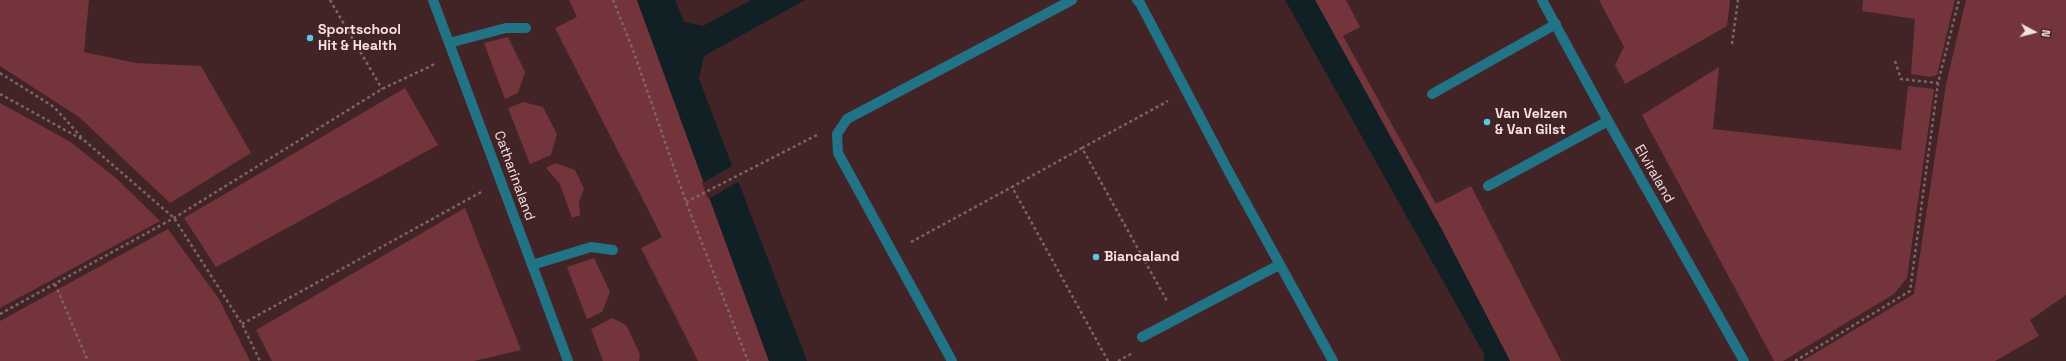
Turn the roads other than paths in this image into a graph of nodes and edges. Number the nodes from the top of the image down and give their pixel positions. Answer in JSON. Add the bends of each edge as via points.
{"nodes":[{"id":1,"x":433,"y":0,"type":"edge"},
{"id":2,"x":1072,"y":0,"type":"edge"},
{"id":3,"x":1137,"y":0,"type":"edge"},
{"id":4,"x":1542,"y":0,"type":"edge"},
{"id":5,"x":1556,"y":24,"type":"junction"},
{"id":6,"x":526,"y":28,"type":"dead end"},
{"id":7,"x":449,"y":42,"type":"junction"},
{"id":8,"x":1432,"y":94,"type":"dead end"},
{"id":9,"x":1608,"y":121,"type":"junction"},
{"id":10,"x":1488,"y":186,"type":"dead end"},
{"id":11,"x":613,"y":250,"type":"dead end"},
{"id":12,"x":532,"y":264,"type":"junction"},
{"id":13,"x":1279,"y":265,"type":"junction"},
{"id":14,"x":1142,"y":337,"type":"dead end"},
{"id":15,"x":568,"y":361,"type":"edge"},
{"id":16,"x":952,"y":361,"type":"edge"},
{"id":17,"x":1333,"y":361,"type":"edge"},
{"id":18,"x":1744,"y":361,"type":"edge"}],
"edges":[{"from":1,"to":7,"type":"street","name":"Catharinaland"},
{"from":2,"to":16,"type":"street","via":[[847,119],[837,134],[838,153]]},
{"from":3,"to":13,"type":"street"},
{"from":4,"to":5,"type":"street","name":"Elviraland"},
{"from":5,"to":8,"type":"street"},
{"from":5,"to":9,"type":"street","name":"Elviraland"},
{"from":6,"to":7,"type":"street","via":[[506,28]]},
{"from":7,"to":12,"type":"street","name":"Catharinaland"},
{"from":9,"to":10,"type":"street"},
{"from":9,"to":18,"type":"street","name":"Elviraland"},
{"from":11,"to":12,"type":"street","via":[[591,246]]},
{"from":12,"to":15,"type":"street","name":"Catharinaland"},
{"from":13,"to":14,"type":"street"},
{"from":13,"to":17,"type":"street"}]}
